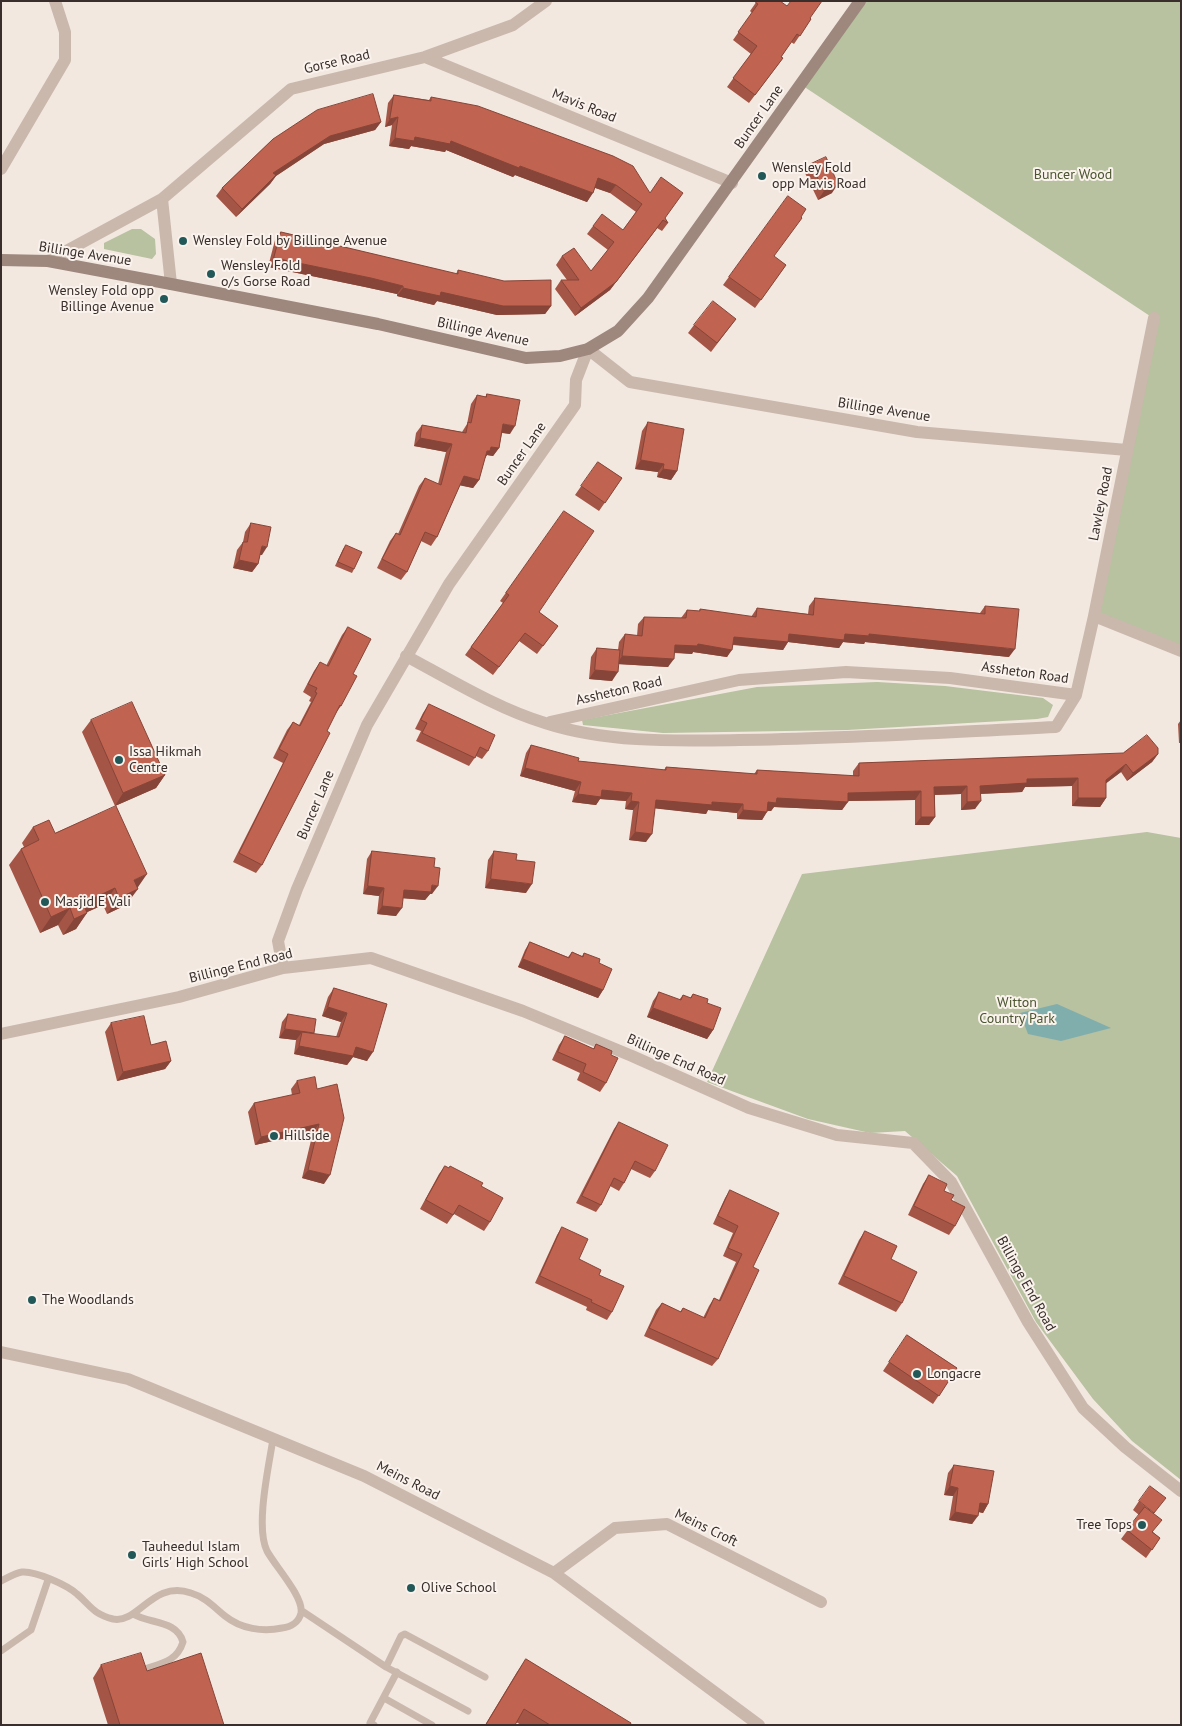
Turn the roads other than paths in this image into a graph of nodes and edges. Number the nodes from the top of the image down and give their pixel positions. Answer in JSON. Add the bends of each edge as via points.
{"nodes":[{"id":1,"x":55,"y":1,"type":"edge"},
{"id":2,"x":546,"y":1,"type":"edge"},
{"id":3,"x":860,"y":1,"type":"edge"},
{"id":4,"x":425,"y":57,"type":"junction"},
{"id":5,"x":1,"y":169,"type":"edge"},
{"id":6,"x":732,"y":183,"type":"junction"},
{"id":7,"x":162,"y":199,"type":"junction"},
{"id":8,"x":1,"y":260,"type":"edge"},
{"id":9,"x":48,"y":261,"type":"junction"},
{"id":10,"x":171,"y":284,"type":"junction"},
{"id":11,"x":1154,"y":318,"type":"dead end"},
{"id":12,"x":588,"y":349,"type":"junction"},
{"id":13,"x":1127,"y":450,"type":"junction"},
{"id":14,"x":1094,"y":616,"type":"junction"},
{"id":15,"x":1181,"y":651,"type":"edge"},
{"id":16,"x":406,"y":656,"type":"junction"},
{"id":17,"x":1076,"y":695,"type":"junction"},
{"id":18,"x":544,"y":723,"type":"junction"},
{"id":19,"x":283,"y":968,"type":"junction"},
{"id":20,"x":1,"y":1034,"type":"edge"},
{"id":21,"x":1,"y":1352,"type":"edge"},
{"id":22,"x":272,"y":1439,"type":"junction"},
{"id":23,"x":1181,"y":1491,"type":"edge"},
{"id":24,"x":554,"y":1573,"type":"junction"},
{"id":25,"x":48,"y":1580,"type":"junction"},
{"id":26,"x":1,"y":1582,"type":"edge"},
{"id":27,"x":821,"y":1602,"type":"dead end"},
{"id":28,"x":302,"y":1611,"type":"junction"},
{"id":29,"x":133,"y":1614,"type":"junction"},
{"id":30,"x":1,"y":1651,"type":"edge"},
{"id":31,"x":386,"y":1667,"type":"junction"},
{"id":32,"x":145,"y":1669,"type":"edge"},
{"id":33,"x":397,"y":1672,"type":"junction"},
{"id":34,"x":485,"y":1677,"type":"dead end"},
{"id":35,"x":384,"y":1698,"type":"junction"},
{"id":36,"x":468,"y":1711,"type":"dead end"},
{"id":37,"x":374,"y":1725,"type":"edge"},
{"id":38,"x":432,"y":1725,"type":"edge"},
{"id":39,"x":759,"y":1725,"type":"edge"}],
"edges":[{"from":1,"to":5,"type":"street","via":[[65,32],[65,60]]},
{"from":2,"to":4,"type":"street","name":"Gorse Road","via":[[513,25]]},
{"from":3,"to":6,"type":"main road","name":"Buncer Lane"},
{"from":4,"to":6,"type":"street","name":"Mavis Road"},
{"from":4,"to":7,"type":"street","name":"Gorse Road","via":[[290,89]]},
{"from":6,"to":12,"type":"main road","name":"Buncer Lane","via":[[648,298],[618,331]]},
{"from":7,"to":9,"type":"street","name":"Gorse Road"},
{"from":7,"to":10,"type":"street"},
{"from":8,"to":9,"type":"main road","name":"Billinge Avenue"},
{"from":9,"to":10,"type":"main road","name":"Billinge Avenue"},
{"from":10,"to":12,"type":"main road","name":"Billinge Avenue","via":[[378,324],[526,358],[560,356]]},
{"from":11,"to":13,"type":"street","name":"Lawley Road"},
{"from":12,"to":13,"type":"street","name":"Billinge Avenue","via":[[630,382],[917,432]]},
{"from":12,"to":16,"type":"street","name":"Buncer Lane","via":[[576,380],[575,405],[449,584]]},
{"from":13,"to":14,"type":"street","name":"Lawley Road"},
{"from":14,"to":15,"type":"street"},
{"from":14,"to":17,"type":"street","name":"Lawley Road"},
{"from":16,"to":18,"type":"street","name":"Assheton Road","via":[[472,692]]},
{"from":16,"to":19,"type":"street","name":"Buncer Lane","via":[[367,724],[297,889],[278,941]]},
{"from":17,"to":18,"type":"street","name":"Assheton Road","via":[[950,678],[846,672],[739,680]]},
{"from":17,"to":18,"type":"street","name":"Assheton Road","via":[[1056,727],[774,740],[658,741],[600,736]]},
{"from":19,"to":20,"type":"street","name":"Billinge End Road","via":[[179,997]]},
{"from":19,"to":23,"type":"street","name":"Billinge End Road","via":[[371,958],[523,1011],[749,1108],[837,1135],[913,1143],[951,1182],[1028,1322],[1083,1408],[1125,1447]]},
{"from":21,"to":22,"type":"street","name":"Meins Road","via":[[128,1379]]},
{"from":22,"to":24,"type":"street","name":"Meins Road","via":[[364,1476]]},
{"from":22,"to":28,"type":"lane","via":[[263,1531],[266,1548],[298,1598]]},
{"from":24,"to":27,"type":"street","name":"Meins Croft","via":[[615,1528],[667,1524]]},
{"from":24,"to":39,"type":"street","name":"Meins Road"},
{"from":25,"to":26,"type":"lane","via":[[21,1572]]},
{"from":25,"to":29,"type":"lane","via":[[66,1585],[99,1615],[116,1620]]},
{"from":25,"to":30,"type":"lane","via":[[31,1630]]},
{"from":28,"to":29,"type":"lane","via":[[298,1620],[289,1627],[253,1628],[227,1617],[206,1599],[179,1589],[163,1592]]},
{"from":28,"to":31,"type":"lane"},
{"from":29,"to":32,"type":"lane","via":[[177,1630],[183,1642],[173,1659]]},
{"from":31,"to":33,"type":"lane"},
{"from":31,"to":34,"type":"lane","via":[[405,1634]]},
{"from":33,"to":35,"type":"lane"},
{"from":33,"to":36,"type":"lane"},
{"from":35,"to":37,"type":"lane","via":[[370,1723]]},
{"from":35,"to":38,"type":"lane"}]}
